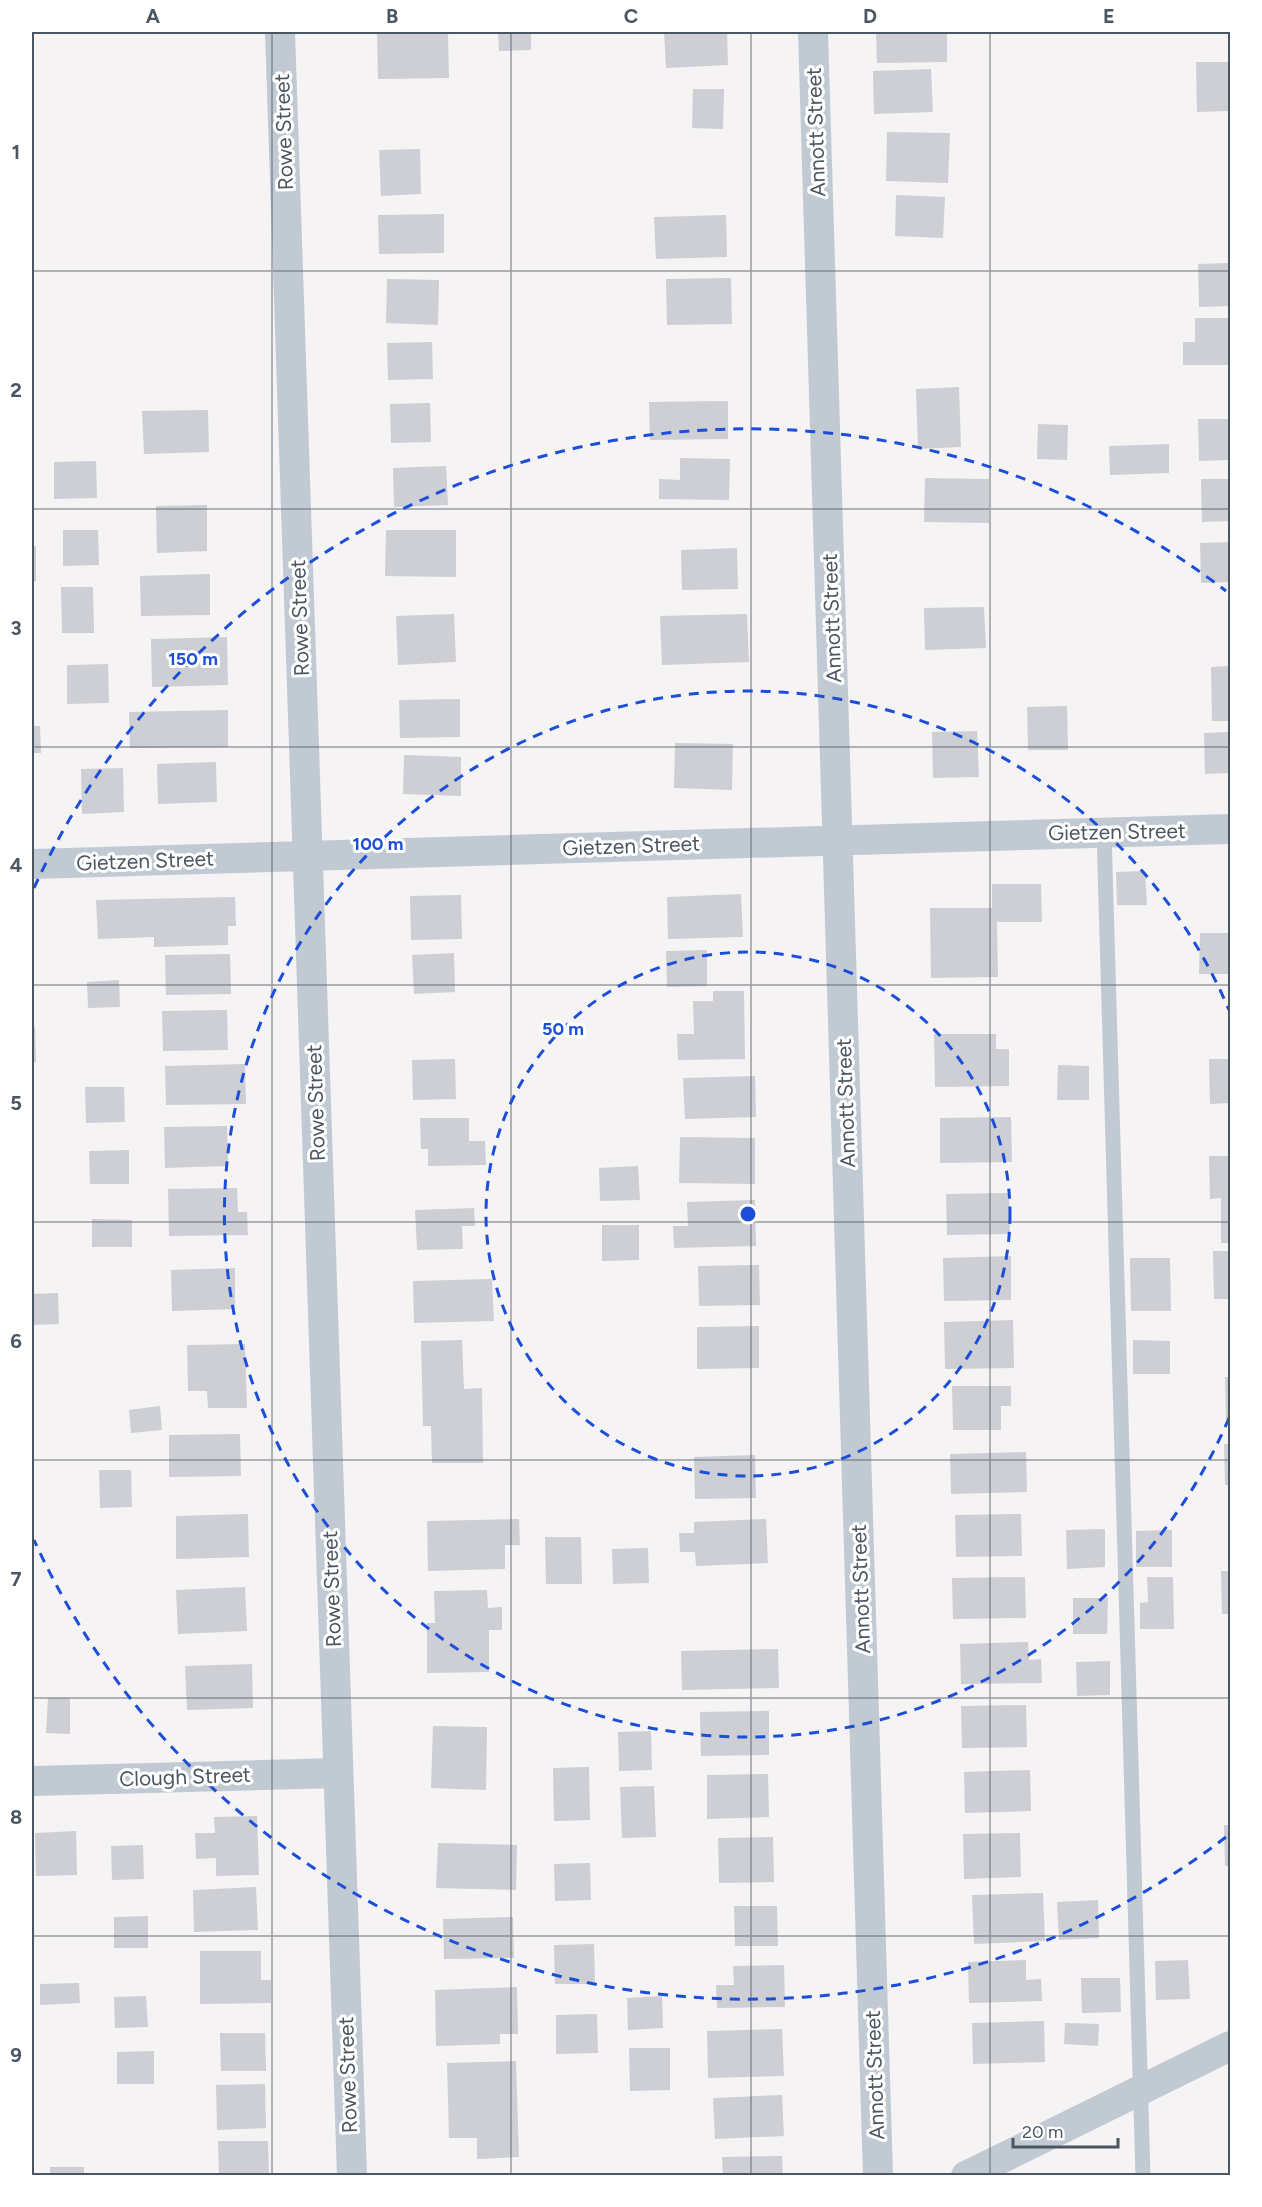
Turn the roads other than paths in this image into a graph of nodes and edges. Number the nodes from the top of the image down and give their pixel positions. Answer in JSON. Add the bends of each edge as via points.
{"nodes":[{"id":1,"x":280,"y":32,"type":"edge"},
{"id":2,"x":813,"y":32,"type":"edge"},
{"id":3,"x":1230,"y":829,"type":"edge"},
{"id":4,"x":1104,"y":832,"type":"junction"},
{"id":5,"x":839,"y":840,"type":"junction"},
{"id":6,"x":308,"y":856,"type":"junction"},
{"id":7,"x":32,"y":864,"type":"edge"},
{"id":8,"x":338,"y":1773,"type":"junction"},
{"id":9,"x":32,"y":1781,"type":"edge"},
{"id":10,"x":1230,"y":2046,"type":"edge"},
{"id":11,"x":1141,"y":2090,"type":"junction"},
{"id":12,"x":352,"y":2175,"type":"edge"},
{"id":13,"x":878,"y":2175,"type":"edge"},
{"id":14,"x":966,"y":2175,"type":"edge"},
{"id":15,"x":1143,"y":2175,"type":"edge"}],
"edges":[{"from":1,"to":6,"type":"street","name":"Rowe Street"},
{"from":2,"to":5,"type":"street","name":"Annott Street"},
{"from":3,"to":4,"type":"street","name":"Gietzen Street"},
{"from":4,"to":5,"type":"street","name":"Gietzen Street"},
{"from":4,"to":11,"type":"lane"},
{"from":5,"to":6,"type":"street","name":"Gietzen Street"},
{"from":5,"to":13,"type":"street","name":"Annott Street"},
{"from":6,"to":7,"type":"street","name":"Gietzen Street"},
{"from":6,"to":8,"type":"street","name":"Rowe Street"},
{"from":8,"to":9,"type":"street","name":"Clough Street"},
{"from":8,"to":12,"type":"street","name":"Rowe Street"},
{"from":10,"to":11,"type":"street"},
{"from":11,"to":14,"type":"street"},
{"from":11,"to":15,"type":"lane"}]}
